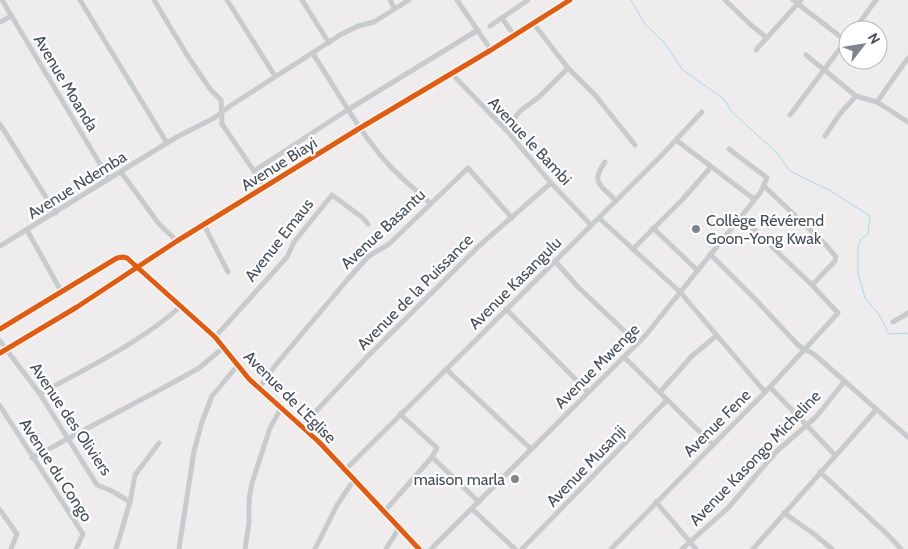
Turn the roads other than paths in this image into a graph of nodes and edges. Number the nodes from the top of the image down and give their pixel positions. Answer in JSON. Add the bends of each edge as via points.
{"nodes":[{"id":1,"x":2,"y":0,"type":"edge"},
{"id":2,"x":80,"y":0,"type":"edge"},
{"id":3,"x":154,"y":0,"type":"edge"},
{"id":4,"x":227,"y":0,"type":"edge"},
{"id":5,"x":302,"y":0,"type":"edge"},
{"id":6,"x":390,"y":0,"type":"edge"},
{"id":7,"x":409,"y":0,"type":"edge"},
{"id":8,"x":457,"y":0,"type":"edge"},
{"id":9,"x":528,"y":0,"type":"edge"},
{"id":10,"x":570,"y":0,"type":"edge"},
{"id":11,"x":725,"y":0,"type":"edge"},
{"id":12,"x":876,"y":0,"type":"edge"},
{"id":13,"x":797,"y":1,"type":"edge"},
{"id":14,"x":394,"y":8,"type":"junction"},
{"id":15,"x":11,"y":16,"type":"junction"},
{"id":16,"x":502,"y":18,"type":"junction"},
{"id":17,"x":861,"y":20,"type":"edge"},
{"id":18,"x":0,"y":22,"type":"edge"},
{"id":19,"x":532,"y":23,"type":"junction"},
{"id":20,"x":490,"y":26,"type":"dead end"},
{"id":21,"x":478,"y":30,"type":"junction"},
{"id":22,"x":838,"y":33,"type":"edge"},
{"id":23,"x":514,"y":36,"type":"junction"},
{"id":24,"x":767,"y":38,"type":"junction"},
{"id":25,"x":329,"y":43,"type":"junction"},
{"id":26,"x":491,"y":50,"type":"junction"},
{"id":27,"x":756,"y":50,"type":"dead end"},
{"id":28,"x":838,"y":53,"type":"edge"},
{"id":29,"x":313,"y":54,"type":"junction"},
{"id":30,"x":806,"y":55,"type":"dead end"},
{"id":31,"x":908,"y":58,"type":"edge"},
{"id":32,"x":568,"y":68,"type":"junction"},
{"id":33,"x":825,"y":71,"type":"junction"},
{"id":34,"x":451,"y":74,"type":"junction"},
{"id":35,"x":275,"y":76,"type":"junction"},
{"id":36,"x":856,"y":96,"type":"junction"},
{"id":37,"x":877,"y":102,"type":"junction"},
{"id":38,"x":349,"y":109,"type":"junction"},
{"id":39,"x":702,"y":112,"type":"dead end"},
{"id":40,"x":222,"y":113,"type":"junction"},
{"id":41,"x":790,"y":115,"type":"dead end"},
{"id":42,"x":908,"y":122,"type":"edge"},
{"id":43,"x":0,"y":124,"type":"edge"},
{"id":44,"x":360,"y":128,"type":"junction"},
{"id":45,"x":506,"y":130,"type":"junction"},
{"id":46,"x":825,"y":136,"type":"dead end"},
{"id":47,"x":676,"y":140,"type":"junction"},
{"id":48,"x":167,"y":143,"type":"junction"},
{"id":49,"x":635,"y":145,"type":"dead end"},
{"id":50,"x":729,"y":149,"type":"dead end"},
{"id":51,"x":605,"y":162,"type":"dead end"},
{"id":52,"x":711,"y":167,"type":"junction"},
{"id":53,"x":254,"y":171,"type":"junction"},
{"id":54,"x":121,"y":172,"type":"junction"},
{"id":55,"x":109,"y":179,"type":"junction"},
{"id":56,"x":552,"y":183,"type":"junction"},
{"id":57,"x":764,"y":186,"type":"junction"},
{"id":58,"x":265,"y":187,"type":"junction"},
{"id":59,"x":754,"y":199,"type":"junction"},
{"id":60,"x":616,"y":201,"type":"junction"},
{"id":61,"x":430,"y":203,"type":"junction"},
{"id":62,"x":56,"y":213,"type":"junction"},
{"id":63,"x":741,"y":217,"type":"junction"},
{"id":64,"x":512,"y":218,"type":"junction"},
{"id":65,"x":599,"y":218,"type":"junction"},
{"id":66,"x":368,"y":224,"type":"dead end"},
{"id":67,"x":204,"y":225,"type":"junction"},
{"id":68,"x":591,"y":225,"type":"junction"},
{"id":69,"x":653,"y":228,"type":"junction"},
{"id":70,"x":27,"y":230,"type":"junction"},
{"id":71,"x":177,"y":241,"type":"junction"},
{"id":72,"x":1,"y":244,"type":"edge"},
{"id":73,"x":633,"y":249,"type":"junction"},
{"id":74,"x":710,"y":254,"type":"junction"},
{"id":75,"x":555,"y":261,"type":"junction"},
{"id":76,"x":138,"y":267,"type":"junction"},
{"id":77,"x":697,"y":270,"type":"junction"},
{"id":78,"x":228,"y":272,"type":"dead end"},
{"id":79,"x":812,"y":285,"type":"junction"},
{"id":80,"x":61,"y":291,"type":"junction"},
{"id":81,"x":680,"y":292,"type":"junction"},
{"id":82,"x":181,"y":306,"type":"junction"},
{"id":83,"x":506,"y":309,"type":"junction"},
{"id":84,"x":908,"y":313,"type":"edge"},
{"id":85,"x":893,"y":322,"type":"dead end"},
{"id":86,"x":0,"y":329,"type":"edge"},
{"id":87,"x":215,"y":336,"type":"junction"},
{"id":88,"x":716,"y":336,"type":"junction"},
{"id":89,"x":0,"y":341,"type":"edge"},
{"id":90,"x":638,"y":343,"type":"junction"},
{"id":91,"x":224,"y":347,"type":"junction"},
{"id":92,"x":6,"y":349,"type":"junction"},
{"id":93,"x":804,"y":349,"type":"junction"},
{"id":94,"x":0,"y":353,"type":"edge"},
{"id":95,"x":624,"y":358,"type":"junction"},
{"id":96,"x":238,"y":365,"type":"junction"},
{"id":97,"x":446,"y":369,"type":"junction"},
{"id":98,"x":844,"y":382,"type":"junction"},
{"id":99,"x":770,"y":387,"type":"junction"},
{"id":100,"x":259,"y":388,"type":"junction"},
{"id":101,"x":588,"y":392,"type":"junction"},
{"id":102,"x":660,"y":392,"type":"junction"},
{"id":103,"x":765,"y":392,"type":"junction"},
{"id":104,"x":40,"y":394,"type":"junction"},
{"id":105,"x":667,"y":400,"type":"junction"},
{"id":106,"x":0,"y":406,"type":"edge"},
{"id":107,"x":281,"y":408,"type":"junction"},
{"id":108,"x":876,"y":410,"type":"junction"},
{"id":109,"x":400,"y":414,"type":"junction"},
{"id":110,"x":806,"y":424,"type":"junction"},
{"id":111,"x":302,"y":426,"type":"junction"},
{"id":112,"x":908,"y":437,"type":"edge"},
{"id":113,"x":69,"y":439,"type":"junction"},
{"id":114,"x":158,"y":444,"type":"dead end"},
{"id":115,"x":713,"y":445,"type":"junction"},
{"id":116,"x":531,"y":449,"type":"junction"},
{"id":117,"x":835,"y":455,"type":"junction"},
{"id":118,"x":432,"y":457,"type":"junction"},
{"id":119,"x":32,"y":458,"type":"junction"},
{"id":120,"x":345,"y":470,"type":"junction"},
{"id":121,"x":820,"y":472,"type":"junction"},
{"id":122,"x":354,"y":480,"type":"junction"},
{"id":123,"x":130,"y":502,"type":"junction"},
{"id":124,"x":480,"y":502,"type":"junction"},
{"id":125,"x":656,"y":502,"type":"junction"},
{"id":126,"x":472,"y":509,"type":"junction"},
{"id":127,"x":0,"y":510,"type":"edge"},
{"id":128,"x":384,"y":512,"type":"junction"},
{"id":129,"x":784,"y":513,"type":"junction"},
{"id":130,"x":399,"y":528,"type":"junction"},
{"id":131,"x":690,"y":541,"type":"junction"},
{"id":132,"x":11,"y":549,"type":"edge"},
{"id":133,"x":76,"y":549,"type":"edge"},
{"id":134,"x":116,"y":549,"type":"edge"},
{"id":135,"x":179,"y":549,"type":"edge"},
{"id":136,"x":245,"y":549,"type":"edge"},
{"id":137,"x":315,"y":549,"type":"edge"},
{"id":138,"x":386,"y":549,"type":"edge"},
{"id":139,"x":419,"y":549,"type":"edge"},
{"id":140,"x":431,"y":549,"type":"edge"},
{"id":141,"x":515,"y":549,"type":"edge"},
{"id":142,"x":522,"y":549,"type":"edge"},
{"id":143,"x":611,"y":549,"type":"edge"},
{"id":144,"x":682,"y":549,"type":"edge"},
{"id":145,"x":696,"y":549,"type":"edge"},
{"id":146,"x":752,"y":549,"type":"edge"},
{"id":147,"x":832,"y":549,"type":"edge"},
{"id":148,"x":901,"y":549,"type":"edge"}],
"edges":[{"from":1,"to":15,"type":"street","name":"Avenue Moanda"},
{"from":2,"to":48,"type":"street"},
{"from":3,"to":40,"type":"street","via":[[187,55],[221,100]]},
{"from":4,"to":35,"type":"street"},
{"from":5,"to":25,"type":"street"},
{"from":6,"to":14,"type":"street"},
{"from":7,"to":14,"type":"street","name":"Avenue Ndemba"},
{"from":8,"to":21,"type":"street"},
{"from":9,"to":16,"type":"street"},
{"from":10,"to":19,"type":"street","name":"Avenue Biayi"},
{"from":11,"to":24,"type":"street"},
{"from":12,"to":17,"type":"street"},
{"from":13,"to":22,"type":"street"},
{"from":13,"to":24,"type":"street"},
{"from":14,"to":25,"type":"street","name":"Avenue Ndemba","via":[[374,22],[352,29]]},
{"from":15,"to":18,"type":"street"},
{"from":15,"to":55,"type":"street","name":"Avenue Moanda"},
{"from":16,"to":20,"type":"street"},
{"from":16,"to":23,"type":"street"},
{"from":19,"to":23,"type":"street","name":"Avenue Biayi"},
{"from":19,"to":32,"type":"street"},
{"from":21,"to":26,"type":"street"},
{"from":21,"to":38,"type":"street"},
{"from":23,"to":26,"type":"street","name":"Avenue Biayi"},
{"from":24,"to":27,"type":"street"},
{"from":25,"to":29,"type":"street","name":"Avenue Ndemba"},
{"from":26,"to":34,"type":"street","name":"Avenue Biayi"},
{"from":28,"to":33,"type":"street"},
{"from":29,"to":35,"type":"street","name":"Avenue Ndemba"},
{"from":29,"to":38,"type":"street"},
{"from":30,"to":33,"type":"street"},
{"from":31,"to":37,"type":"street"},
{"from":32,"to":45,"type":"street","via":[[520,111]]},
{"from":32,"to":49,"type":"street","via":[[595,95]]},
{"from":33,"to":36,"type":"street"},
{"from":33,"to":41,"type":"street"},
{"from":34,"to":44,"type":"street","name":"Avenue Biayi"},
{"from":34,"to":45,"type":"street","name":"Avenue le Bambi"},
{"from":35,"to":40,"type":"street","name":"Avenue Ndemba"},
{"from":36,"to":37,"type":"street"},
{"from":36,"to":46,"type":"street"},
{"from":37,"to":42,"type":"street"},
{"from":38,"to":44,"type":"street"},
{"from":38,"to":53,"type":"street"},
{"from":39,"to":47,"type":"street","name":"Avenue Kasangulu"},
{"from":40,"to":48,"type":"street","name":"Avenue Ndemba"},
{"from":40,"to":53,"type":"street","via":[[226,132]]},
{"from":43,"to":62,"type":"street"},
{"from":44,"to":58,"type":"street","name":"Avenue Biayi"},
{"from":44,"to":61,"type":"street","via":[[390,166]]},
{"from":45,"to":56,"type":"street","name":"Avenue le Bambi"},
{"from":47,"to":52,"type":"street"},
{"from":47,"to":60,"type":"street","name":"Avenue Kasangulu"},
{"from":48,"to":54,"type":"street","name":"Avenue Ndemba"},
{"from":50,"to":57,"type":"street","via":[[767,178]]},
{"from":51,"to":60,"type":"street","via":[[596,178]]},
{"from":52,"to":59,"type":"street"},
{"from":52,"to":69,"type":"street"},
{"from":53,"to":58,"type":"street"},
{"from":54,"to":55,"type":"street","name":"Avenue Ndemba"},
{"from":54,"to":71,"type":"street","via":[[159,224]]},
{"from":55,"to":62,"type":"street","name":"Avenue Ndemba"},
{"from":56,"to":64,"type":"street","name":"Avenue de la Puissance"},
{"from":56,"to":68,"type":"street","name":"Avenue le Bambi"},
{"from":57,"to":59,"type":"street","name":"Avenue Mwenge"},
{"from":57,"to":79,"type":"street","via":[[836,257]]},
{"from":58,"to":67,"type":"street","name":"Avenue Biayi"},
{"from":59,"to":63,"type":"street","name":"Avenue Mwenge"},
{"from":60,"to":65,"type":"street","name":"Avenue Kasangulu"},
{"from":61,"to":64,"type":"street","name":"Avenue Basantu","via":[[469,168]]},
{"from":61,"to":100,"type":"street","name":"Avenue Basantu","via":[[388,244],[369,256]]},
{"from":62,"to":70,"type":"street","name":"Avenue Ndemba"},
{"from":63,"to":74,"type":"street","name":"Avenue Mwenge"},
{"from":63,"to":79,"type":"street"},
{"from":64,"to":111,"type":"street","name":"Avenue de la Puissance","via":[[480,245]]},
{"from":65,"to":68,"type":"street","name":"Avenue Kasangulu"},
{"from":65,"to":73,"type":"street"},
{"from":66,"to":87,"type":"street","name":"Avenue Emaus","via":[[332,195],[294,242],[287,257]]},
{"from":67,"to":71,"type":"street","name":"Avenue Biayi"},
{"from":67,"to":78,"type":"street"},
{"from":68,"to":75,"type":"street","name":"Avenue Kasangulu"},
{"from":69,"to":73,"type":"street"},
{"from":69,"to":77,"type":"street"},
{"from":70,"to":72,"type":"street","name":"Avenue Ndemba"},
{"from":70,"to":80,"type":"street"},
{"from":71,"to":76,"type":"street","name":"Avenue Biayi"},
{"from":73,"to":81,"type":"street"},
{"from":74,"to":77,"type":"street","name":"Avenue Mwenge"},
{"from":74,"to":93,"type":"street"},
{"from":75,"to":83,"type":"street","name":"Avenue Kasangulu"},
{"from":75,"to":90,"type":"street"},
{"from":76,"to":80,"type":"street","via":[[120,256]]},
{"from":76,"to":82,"type":"street","name":"Avenue de L'Eglise"},
{"from":76,"to":92,"type":"street","name":"Avenue Biayi"},
{"from":77,"to":81,"type":"street","name":"Avenue Mwenge"},
{"from":79,"to":93,"type":"street","name":"Avenue Fene","via":[[838,315]]},
{"from":80,"to":86,"type":"street"},
{"from":81,"to":88,"type":"street"},
{"from":81,"to":90,"type":"street","name":"Avenue Mwenge"},
{"from":82,"to":87,"type":"street","name":"Avenue de L'Eglise"},
{"from":82,"to":104,"type":"street","via":[[162,324]]},
{"from":83,"to":97,"type":"street","name":"Avenue Kasangulu"},
{"from":83,"to":101,"type":"street"},
{"from":84,"to":85,"type":"street"},
{"from":87,"to":91,"type":"street","name":"Avenue de L'Eglise"},
{"from":88,"to":102,"type":"street","via":[[692,356]]},
{"from":88,"to":103,"type":"street"},
{"from":89,"to":92,"type":"street","name":"Avenue des Oliviers"},
{"from":90,"to":95,"type":"street","name":"Avenue Mwenge"},
{"from":91,"to":96,"type":"street","name":"Avenue de L'Eglise"},
{"from":91,"to":113,"type":"street","via":[[199,368]]},
{"from":92,"to":94,"type":"street","name":"Avenue Biayi"},
{"from":92,"to":104,"type":"street","name":"Avenue des Oliviers"},
{"from":93,"to":98,"type":"street"},
{"from":93,"to":99,"type":"street","name":"Avenue Fene"},
{"from":95,"to":101,"type":"street","name":"Avenue Mwenge"},
{"from":95,"to":102,"type":"street"},
{"from":96,"to":100,"type":"street","name":"Avenue de L'Eglise"},
{"from":96,"to":135,"type":"street","via":[[212,396],[202,422],[194,451]]},
{"from":97,"to":109,"type":"street","name":"Avenue Kasangulu"},
{"from":97,"to":116,"type":"street"},
{"from":98,"to":108,"type":"street"},
{"from":98,"to":110,"type":"street","name":"Avenue Kasongo Micheline","via":[[818,416]]},
{"from":99,"to":103,"type":"street","name":"Avenue Fene"},
{"from":99,"to":110,"type":"street"},
{"from":100,"to":107,"type":"street","name":"Avenue de L'Eglise"},
{"from":101,"to":116,"type":"street","name":"Avenue Mwenge"},
{"from":102,"to":105,"type":"street"},
{"from":103,"to":115,"type":"street","name":"Avenue Fene"},
{"from":104,"to":113,"type":"street","name":"Avenue des Oliviers"},
{"from":105,"to":115,"type":"street"},
{"from":105,"to":142,"type":"street","name":"Avenue Musanji"},
{"from":106,"to":119,"type":"street","name":"Avenue du Congo"},
{"from":107,"to":111,"type":"street","name":"Avenue de L'Eglise"},
{"from":107,"to":136,"type":"street","via":[[270,428],[252,483]]},
{"from":108,"to":112,"type":"street"},
{"from":108,"to":117,"type":"street"},
{"from":109,"to":118,"type":"street","via":[[437,448]]},
{"from":109,"to":120,"type":"street","name":"Avenue Kasangulu"},
{"from":110,"to":117,"type":"street"},
{"from":110,"to":131,"type":"street","name":"Avenue Kasongo Micheline","via":[[777,451],[728,508]]},
{"from":111,"to":120,"type":"street","name":"Avenue de L'Eglise"},
{"from":113,"to":119,"type":"street"},
{"from":113,"to":123,"type":"street","name":"Avenue des Oliviers","via":[[97,485]]},
{"from":114,"to":123,"type":"street","name":"Avenue des Oliviers","via":[[135,475]]},
{"from":115,"to":125,"type":"street","name":"Avenue Fene"},
{"from":116,"to":124,"type":"street","name":"Avenue Mwenge"},
{"from":117,"to":121,"type":"street"},
{"from":118,"to":124,"type":"street"},
{"from":118,"to":128,"type":"street"},
{"from":119,"to":133,"type":"street","name":"Avenue du Congo","via":[[83,534]]},
{"from":120,"to":122,"type":"street","name":"Avenue de L'Eglise"},
{"from":121,"to":129,"type":"street"},
{"from":121,"to":148,"type":"street"},
{"from":122,"to":128,"type":"street","name":"Avenue de L'Eglise"},
{"from":122,"to":137,"type":"street"},
{"from":123,"to":134,"type":"street","name":"Avenue des Oliviers"},
{"from":124,"to":126,"type":"street","name":"Avenue Mwenge"},
{"from":125,"to":131,"type":"street"},
{"from":125,"to":143,"type":"street","name":"Avenue Fene"},
{"from":126,"to":140,"type":"street","name":"Avenue Mwenge"},
{"from":126,"to":141,"type":"street"},
{"from":127,"to":132,"type":"street","via":[[17,534]]},
{"from":128,"to":130,"type":"street","name":"Avenue de L'Eglise"},
{"from":129,"to":146,"type":"street"},
{"from":129,"to":147,"type":"street"},
{"from":130,"to":138,"type":"street"},
{"from":130,"to":139,"type":"street","name":"Avenue de L'Eglise"},
{"from":131,"to":144,"type":"street","name":"Avenue Kasongo Micheline"},
{"from":131,"to":145,"type":"street"}]}
